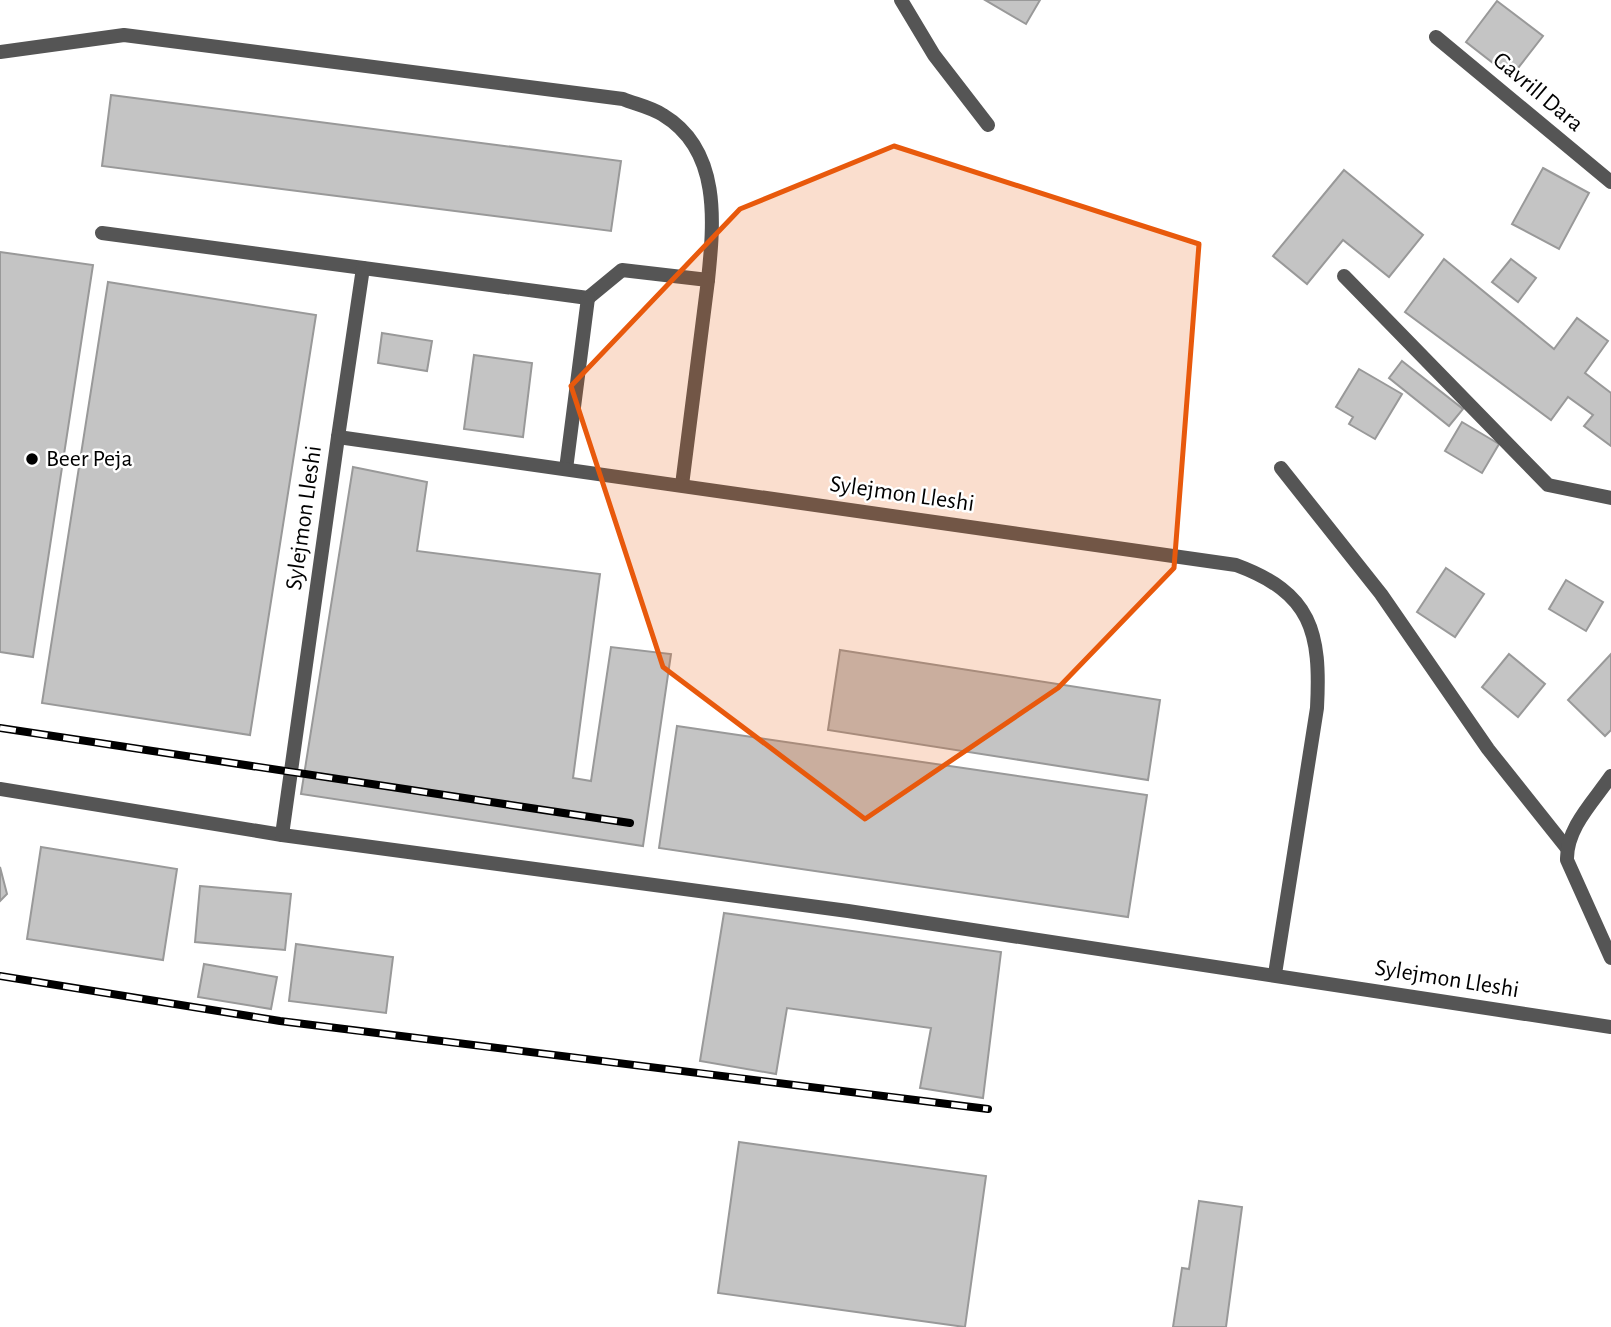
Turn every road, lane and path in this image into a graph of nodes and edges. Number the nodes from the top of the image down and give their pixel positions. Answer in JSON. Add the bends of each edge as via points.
{"nodes":[{"id":1,"x":901,"y":0,"type":"edge"},
{"id":2,"x":1436,"y":37,"type":"dead end"},
{"id":3,"x":0,"y":52,"type":"edge"},
{"id":4,"x":988,"y":125,"type":"dead end"},
{"id":5,"x":1611,"y":183,"type":"edge"},
{"id":6,"x":102,"y":233,"type":"dead end"},
{"id":7,"x":363,"y":268,"type":"junction"},
{"id":8,"x":1344,"y":276,"type":"dead end"},
{"id":9,"x":708,"y":280,"type":"junction"},
{"id":10,"x":588,"y":298,"type":"junction"},
{"id":11,"x":338,"y":437,"type":"junction"},
{"id":12,"x":1281,"y":468,"type":"dead end"},
{"id":13,"x":566,"y":469,"type":"junction"},
{"id":14,"x":682,"y":485,"type":"junction"},
{"id":15,"x":1611,"y":498,"type":"edge"},
{"id":16,"x":1611,"y":776,"type":"edge"},
{"id":17,"x":0,"y":789,"type":"edge"},
{"id":18,"x":282,"y":835,"type":"junction"},
{"id":19,"x":1566,"y":846,"type":"junction"},
{"id":20,"x":1611,"y":958,"type":"edge"},
{"id":21,"x":1275,"y":974,"type":"junction"},
{"id":22,"x":1611,"y":1027,"type":"edge"}],
"edges":[{"from":1,"to":4,"type":"street","via":[[933,55]]},
{"from":2,"to":5,"type":"street","name":"Gavrill Dara"},
{"from":3,"to":9,"type":"street","via":[[124,35],[623,99],[663,114],[693,141],[707,174],[714,219]]},
{"from":6,"to":7,"type":"street"},
{"from":7,"to":10,"type":"street"},
{"from":7,"to":11,"type":"street"},
{"from":8,"to":15,"type":"street","via":[[1548,485]]},
{"from":9,"to":10,"type":"street","via":[[622,270]]},
{"from":9,"to":14,"type":"street"},
{"from":10,"to":13,"type":"street"},
{"from":11,"to":13,"type":"street","name":"Sylejmon Lleshi"},
{"from":11,"to":18,"type":"street","name":"Sylejmon Lleshi"},
{"from":12,"to":19,"type":"street","via":[[1381,594],[1488,749]]},
{"from":13,"to":14,"type":"street","name":"Sylejmon Lleshi"},
{"from":14,"to":21,"type":"street","name":"Sylejmon Lleshi","via":[[1236,565],[1267,576],[1294,598],[1312,628],[1320,665]]},
{"from":16,"to":19,"type":"street"},
{"from":17,"to":18,"type":"street"},
{"from":18,"to":21,"type":"street","name":"Sylejmon Lleshi"},
{"from":19,"to":20,"type":"street","via":[[1567,860]]},
{"from":21,"to":22,"type":"street","name":"Sylejmon Lleshi"}]}
